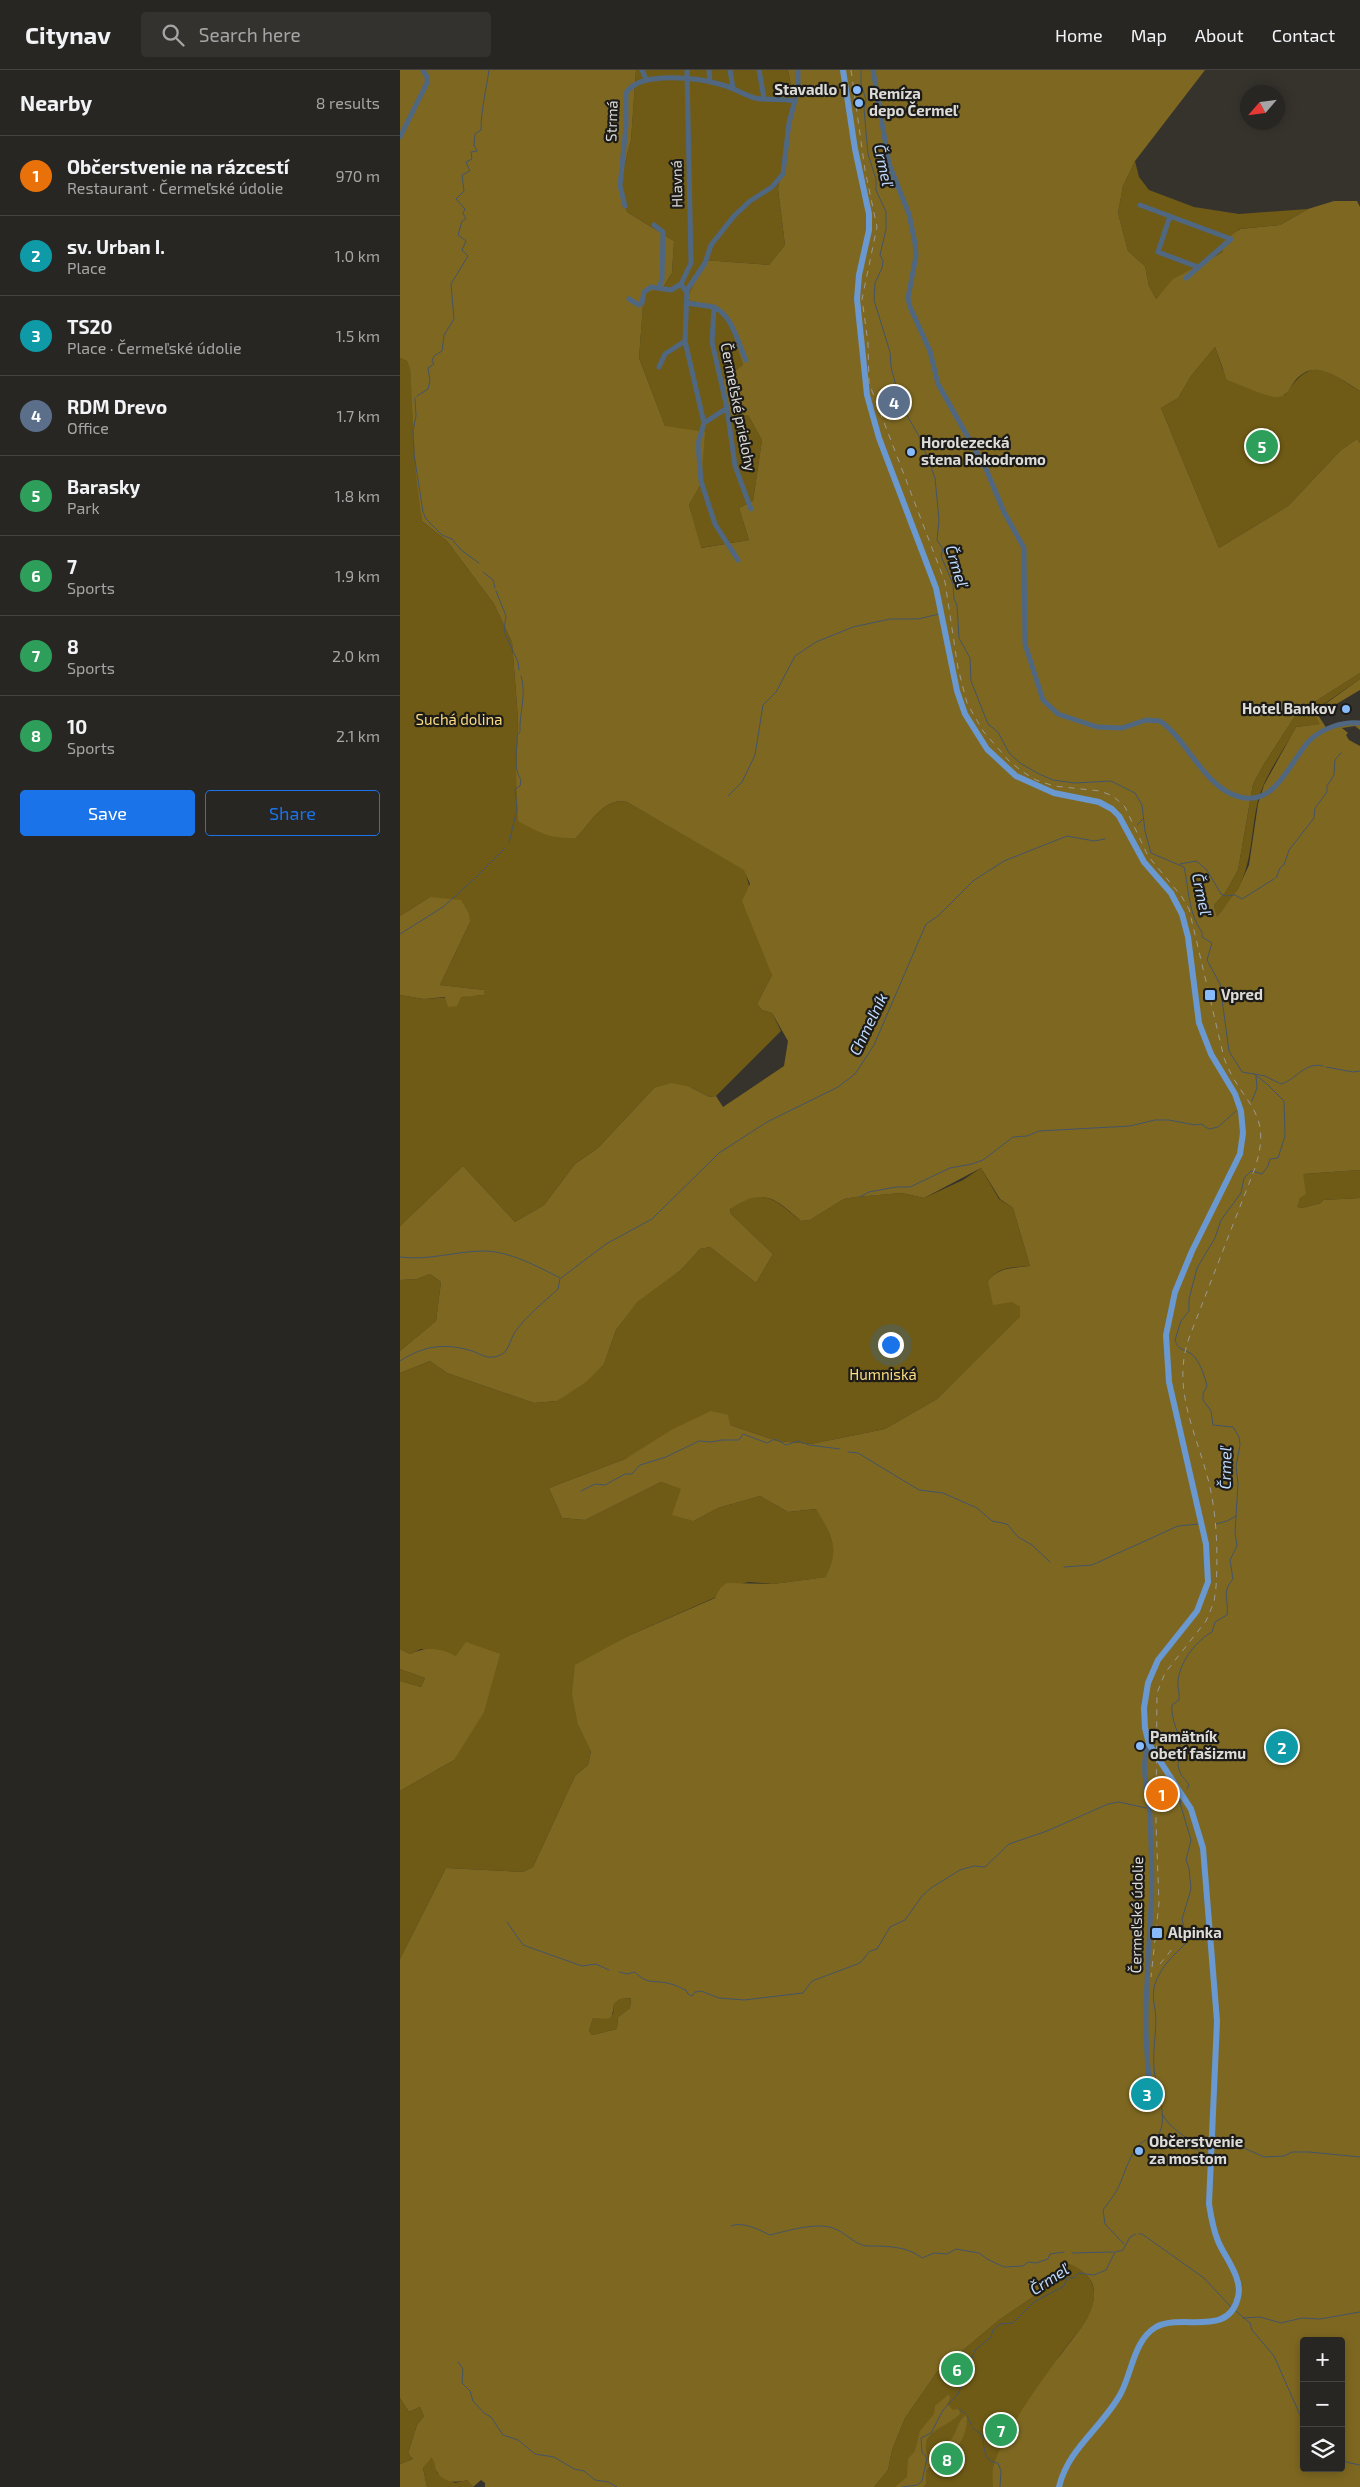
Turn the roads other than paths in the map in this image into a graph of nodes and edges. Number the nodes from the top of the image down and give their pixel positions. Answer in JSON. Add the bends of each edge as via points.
{"nodes":[{"id":1,"x":423,"y":70,"type":"edge"},
{"id":2,"x":642,"y":70,"type":"edge"},
{"id":3,"x":687,"y":70,"type":"edge"},
{"id":4,"x":709,"y":70,"type":"edge"},
{"id":5,"x":730,"y":70,"type":"edge"},
{"id":6,"x":759,"y":70,"type":"edge"},
{"id":7,"x":798,"y":70,"type":"edge"},
{"id":8,"x":843,"y":70,"type":"edge"},
{"id":9,"x":873,"y":70,"type":"edge"},
{"id":10,"x":687,"y":77,"type":"junction"},
{"id":11,"x":646,"y":79,"type":"junction"},
{"id":12,"x":710,"y":82,"type":"junction"},
{"id":13,"x":732,"y":88,"type":"junction"},
{"id":14,"x":764,"y":98,"type":"junction"},
{"id":15,"x":793,"y":101,"type":"junction"},
{"id":16,"x":400,"y":137,"type":"edge"},
{"id":17,"x":1140,"y":205,"type":"dead end"},
{"id":18,"x":625,"y":206,"type":"dead end"},
{"id":19,"x":1170,"y":216,"type":"junction"},
{"id":20,"x":654,"y":225,"type":"dead end"},
{"id":21,"x":1198,"y":267,"type":"junction"},
{"id":22,"x":1186,"y":278,"type":"dead end"},
{"id":23,"x":681,"y":284,"type":"junction"},
{"id":24,"x":659,"y":288,"type":"junction"},
{"id":25,"x":687,"y":293,"type":"junction"},
{"id":26,"x":629,"y":299,"type":"dead end"},
{"id":27,"x":687,"y":303,"type":"junction"},
{"id":28,"x":714,"y":307,"type":"junction"},
{"id":29,"x":685,"y":341,"type":"junction"},
{"id":30,"x":746,"y":360,"type":"dead end"},
{"id":31,"x":658,"y":367,"type":"dead end"},
{"id":32,"x":728,"y":408,"type":"junction"},
{"id":33,"x":704,"y":423,"type":"junction"},
{"id":34,"x":751,"y":509,"type":"dead end"},
{"id":35,"x":738,"y":560,"type":"dead end"},
{"id":36,"x":1360,"y":723,"type":"edge"},
{"id":37,"x":1149,"y":1744,"type":"junction"},
{"id":38,"x":1150,"y":2086,"type":"dead end"},
{"id":39,"x":1059,"y":2487,"type":"edge"}],
"edges":[{"from":1,"to":16,"type":"street","via":[[427,83]]},
{"from":2,"to":11,"type":"street"},
{"from":3,"to":10,"type":"street","name":"Hlavná"},
{"from":4,"to":12,"type":"street"},
{"from":5,"to":13,"type":"street"},
{"from":6,"to":14,"type":"street"},
{"from":7,"to":15,"type":"street","via":[[798,90]]},
{"from":8,"to":37,"type":"main road","via":[[869,214],[857,299],[867,395],[879,438],[936,588],[954,681],[965,714],[986,749],[1016,776],[1054,792],[1099,802],[1119,816],[1144,862],[1171,893],[1182,914],[1199,1023],[1241,1112],[1240,1154],[1192,1251],[1168,1324],[1169,1382],[1206,1544],[1208,1574],[1198,1611],[1162,1654],[1150,1677],[1144,1708]]},
{"from":9,"to":36,"type":"street","via":[[889,164],[909,214],[915,243],[916,256],[908,298],[910,307],[930,351],[938,384],[986,469],[1024,548],[1025,644],[1043,700],[1058,714],[1097,727],[1122,728],[1146,720],[1160,721],[1216,783],[1239,797],[1253,797],[1274,787],[1310,741],[1326,730]]},
{"from":10,"to":11,"type":"street","name":"Strmá","via":[[662,74]]},
{"from":10,"to":12,"type":"street","name":"Strmá"},
{"from":10,"to":23,"type":"street","name":"Hlavná","via":[[691,262]]},
{"from":11,"to":18,"type":"street","name":"Strmá","via":[[626,93],[620,186]]},
{"from":12,"to":13,"type":"street","name":"Strmá"},
{"from":13,"to":14,"type":"street","name":"Strmá","via":[[755,98]]},
{"from":14,"to":15,"type":"street","name":"Strmá"},
{"from":15,"to":25,"type":"street","via":[[783,174],[772,187],[750,201],[726,224]]},
{"from":17,"to":19,"type":"street"},
{"from":19,"to":21,"type":"street","via":[[1158,252]]},
{"from":19,"to":21,"type":"street","via":[[1231,239]]},
{"from":20,"to":24,"type":"street","via":[[663,232]]},
{"from":21,"to":22,"type":"street"},
{"from":23,"to":24,"type":"street","via":[[671,290]]},
{"from":23,"to":25,"type":"street"},
{"from":24,"to":26,"type":"street","via":[[651,287],[644,292],[642,303],[638,305]]},
{"from":25,"to":27,"type":"street"},
{"from":27,"to":28,"type":"street"},
{"from":27,"to":29,"type":"street"},
{"from":28,"to":30,"type":"street","via":[[728,321]]},
{"from":28,"to":32,"type":"street","name":"Čermeľské prielohy","via":[[712,342]]},
{"from":29,"to":31,"type":"street","via":[[665,354]]},
{"from":29,"to":33,"type":"street"},
{"from":32,"to":33,"type":"street"},
{"from":32,"to":34,"type":"street","name":"Čermeľské prielohy","via":[[735,466]]},
{"from":33,"to":35,"type":"street","via":[[698,444],[701,482],[715,524]]},
{"from":37,"to":38,"type":"street","name":"Čermeľské údolie","via":[[1144,1764],[1152,1878],[1147,2034]]},
{"from":37,"to":39,"type":"main road","via":[[1191,1809],[1203,1848],[1217,2021],[1209,2204],[1214,2230],[1238,2285],[1239,2295],[1233,2309],[1217,2321],[1171,2322],[1149,2332],[1140,2345],[1117,2399],[1073,2453]]}]}
